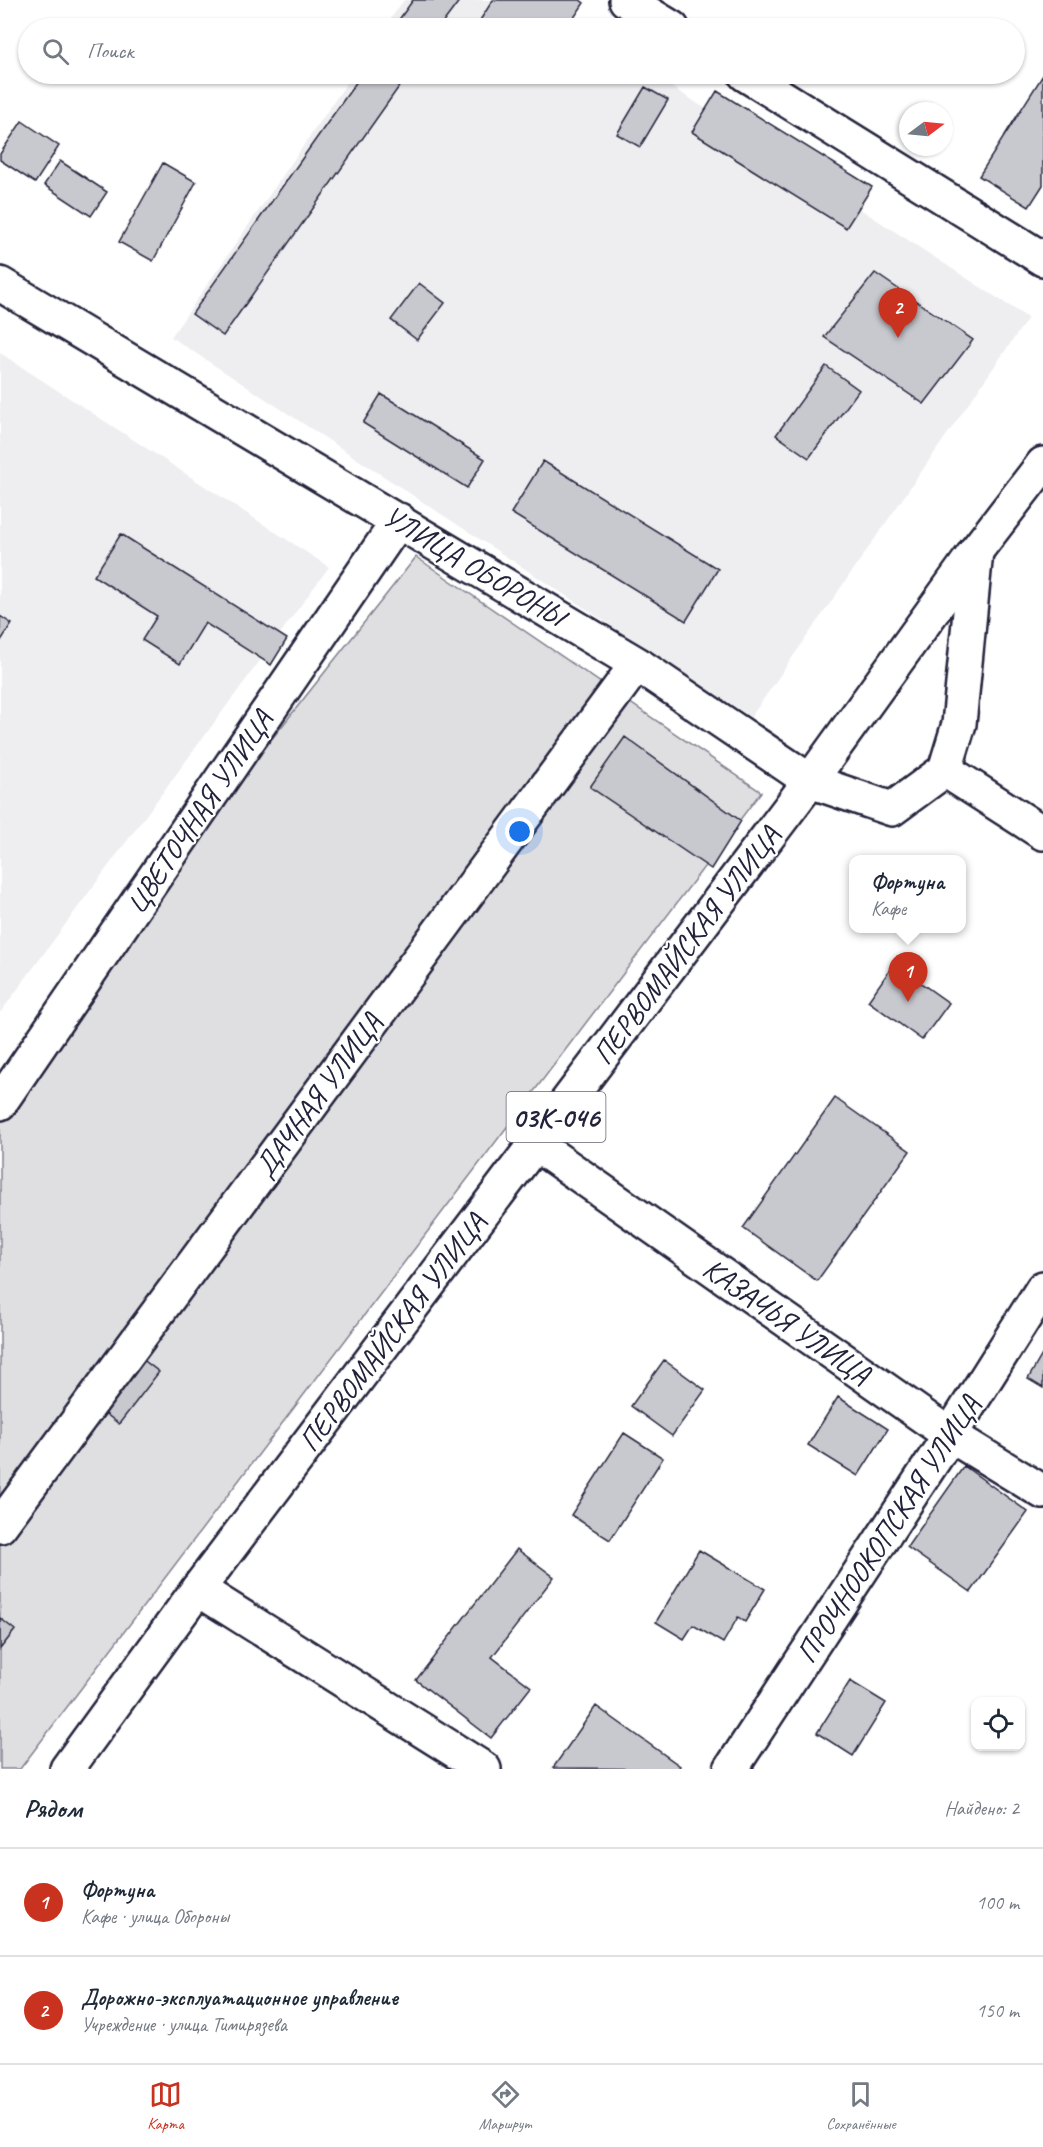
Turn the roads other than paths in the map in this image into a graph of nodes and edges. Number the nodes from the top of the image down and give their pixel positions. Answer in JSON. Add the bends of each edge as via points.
{"nodes":[{"id":1,"x":626,"y":0,"type":"edge"},
{"id":2,"x":656,"y":18,"type":"edge"},
{"id":3,"x":760,"y":84,"type":"edge"},
{"id":4,"x":1043,"y":259,"type":"edge"},
{"id":5,"x":0,"y":284,"type":"edge"},
{"id":6,"x":1043,"y":464,"type":"edge"},
{"id":7,"x":399,"y":520,"type":"junction"},
{"id":8,"x":976,"y":551,"type":"junction"},
{"id":9,"x":637,"y":664,"type":"junction"},
{"id":10,"x":945,"y":770,"type":"junction"},
{"id":11,"x":810,"y":781,"type":"junction"},
{"id":12,"x":1043,"y":833,"type":"edge"},
{"id":13,"x":0,"y":1103,"type":"edge"},
{"id":14,"x":535,"y":1144,"type":"junction"},
{"id":15,"x":1043,"y":1288,"type":"edge"},
{"id":16,"x":950,"y":1435,"type":"junction"},
{"id":17,"x":1043,"y":1492,"type":"edge"},
{"id":18,"x":0,"y":1526,"type":"edge"},
{"id":19,"x":198,"y":1589,"type":"junction"},
{"id":20,"x":67,"y":1769,"type":"edge"},
{"id":21,"x":484,"y":1769,"type":"edge"},
{"id":22,"x":731,"y":1769,"type":"edge"}],
"edges":[{"from":1,"to":2,"type":"street"},
{"from":3,"to":4,"type":"street"},
{"from":5,"to":7,"type":"street","name":"УЛИЦА ОБОРОНЫ"},
{"from":6,"to":8,"type":"street","name":"ПЕРВОМАЙСКАЯ УЛИЦА","number":"03К-046"},
{"from":7,"to":9,"type":"street","name":"УЛИЦА ОБОРОНЫ"},
{"from":7,"to":13,"type":"street","name":"ЦВЕТОЧНАЯ УЛИЦА"},
{"from":8,"to":10,"type":"street","via":[[959,724]]},
{"from":8,"to":11,"type":"street","name":"ПЕРВОМАЙСКАЯ УЛИЦА","number":"03К-046"},
{"from":9,"to":11,"type":"street","name":"УЛИЦА ОБОРОНЫ"},
{"from":9,"to":18,"type":"street","name":"ДАЧНАЯ УЛИЦА"},
{"from":10,"to":11,"type":"street","name":"УЛИЦА ОБОРОНЫ","via":[[892,809]]},
{"from":10,"to":12,"type":"street"},
{"from":11,"to":14,"type":"street","name":"ПЕРВОМАЙСКАЯ УЛИЦА","number":"03К-046"},
{"from":14,"to":16,"type":"street","name":"КАЗАЧЬЯ УЛИЦА"},
{"from":14,"to":19,"type":"street","name":"ПЕРВОМАЙСКАЯ УЛИЦА","number":"03К-046"},
{"from":15,"to":16,"type":"street","name":"ПРОЧНООКОПСКАЯ УЛИЦА"},
{"from":16,"to":17,"type":"street","name":"КАЗАЧЬЯ УЛИЦА"},
{"from":16,"to":22,"type":"street","name":"ПРОЧНООКОПСКАЯ УЛИЦА"},
{"from":19,"to":20,"type":"street","name":"ПЕРВОМАЙСКАЯ УЛИЦА","number":"03К-046"},
{"from":19,"to":21,"type":"street"}]}
